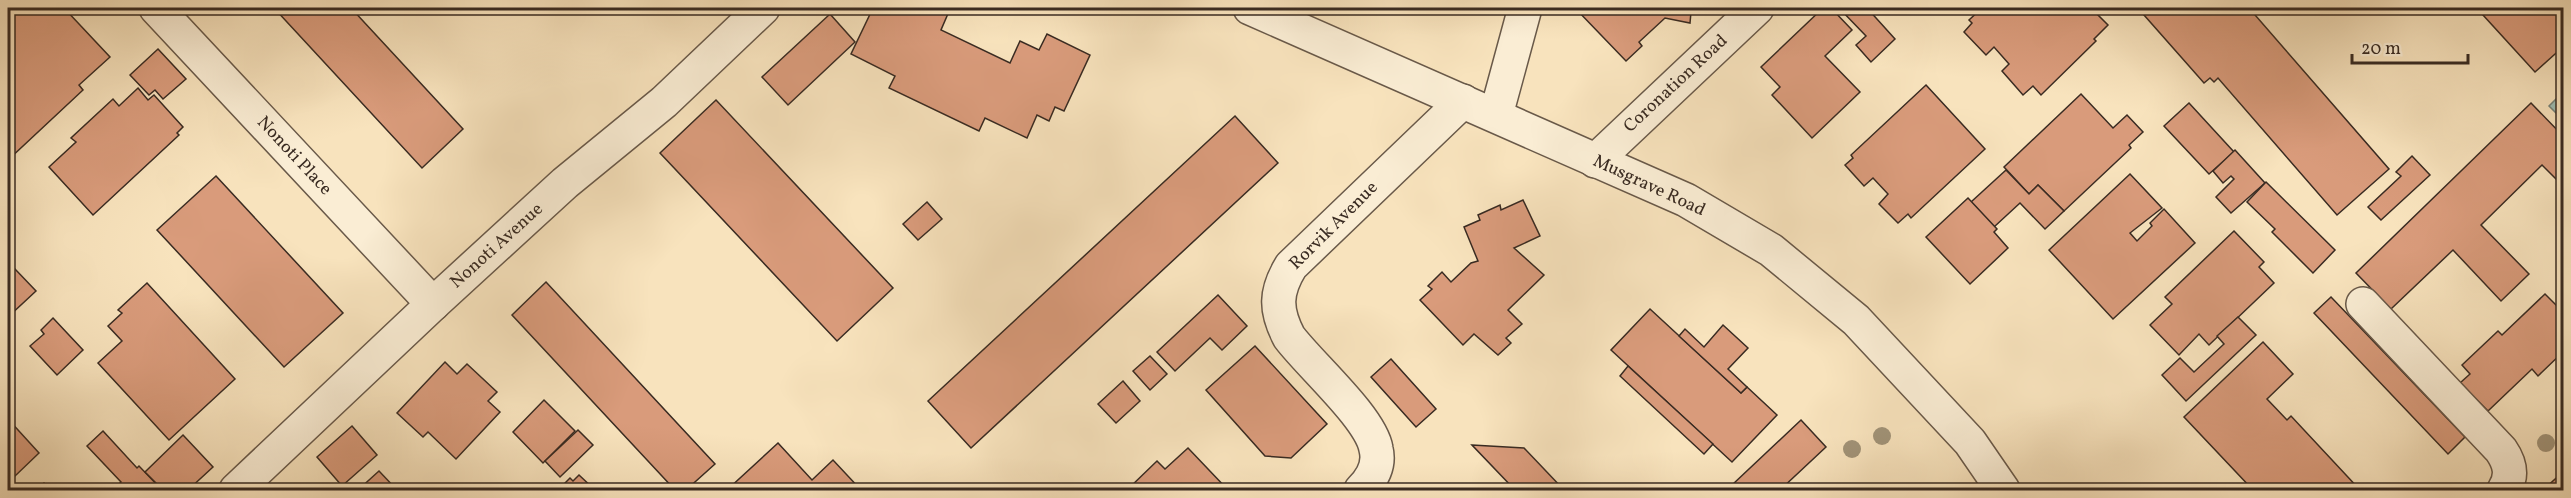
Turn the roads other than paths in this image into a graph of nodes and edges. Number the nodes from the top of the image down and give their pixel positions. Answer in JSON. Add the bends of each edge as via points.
{"nodes":[{"id":1,"x":156,"y":8,"type":"edge"},
{"id":2,"x":763,"y":8,"type":"edge"},
{"id":3,"x":1250,"y":8,"type":"edge"},
{"id":4,"x":1525,"y":8,"type":"edge"},
{"id":5,"x":1757,"y":8,"type":"edge"},
{"id":6,"x":1463,"y":101,"type":"junction"},
{"id":7,"x":1496,"y":115,"type":"junction"},
{"id":8,"x":1595,"y":161,"type":"junction"},
{"id":9,"x":433,"y":304,"type":"junction"},
{"id":10,"x":2363,"y":304,"type":"dead end"},
{"id":11,"x":236,"y":490,"type":"edge"},
{"id":12,"x":1361,"y":490,"type":"edge"},
{"id":13,"x":2003,"y":490,"type":"edge"},
{"id":14,"x":2504,"y":490,"type":"edge"}],
"edges":[{"from":1,"to":9,"type":"street","name":"Nonoti Place"},
{"from":2,"to":9,"type":"street","name":"Nonoti Avenue","via":[[664,102],[565,183]]},
{"from":3,"to":6,"type":"street","name":"Musgrave Road"},
{"from":4,"to":7,"type":"street"},
{"from":5,"to":8,"type":"street","name":"Coronation Road"},
{"from":6,"to":7,"type":"street","name":"Musgrave Road"},
{"from":6,"to":12,"type":"street","name":"Rorvik Avenue","via":[[1291,266],[1281,284],[1278,303],[1289,337],[1370,429],[1377,450],[1376,466],[1371,481]]},
{"from":7,"to":8,"type":"street","name":"Musgrave Road"},
{"from":8,"to":13,"type":"street","name":"Musgrave Road","via":[[1686,200],[1771,250],[1856,320],[1970,442]]},
{"from":9,"to":11,"type":"street","name":"Nonoti Avenue"},
{"from":10,"to":14,"type":"street","via":[[2501,450],[2509,462],[2510,475]]}]}
